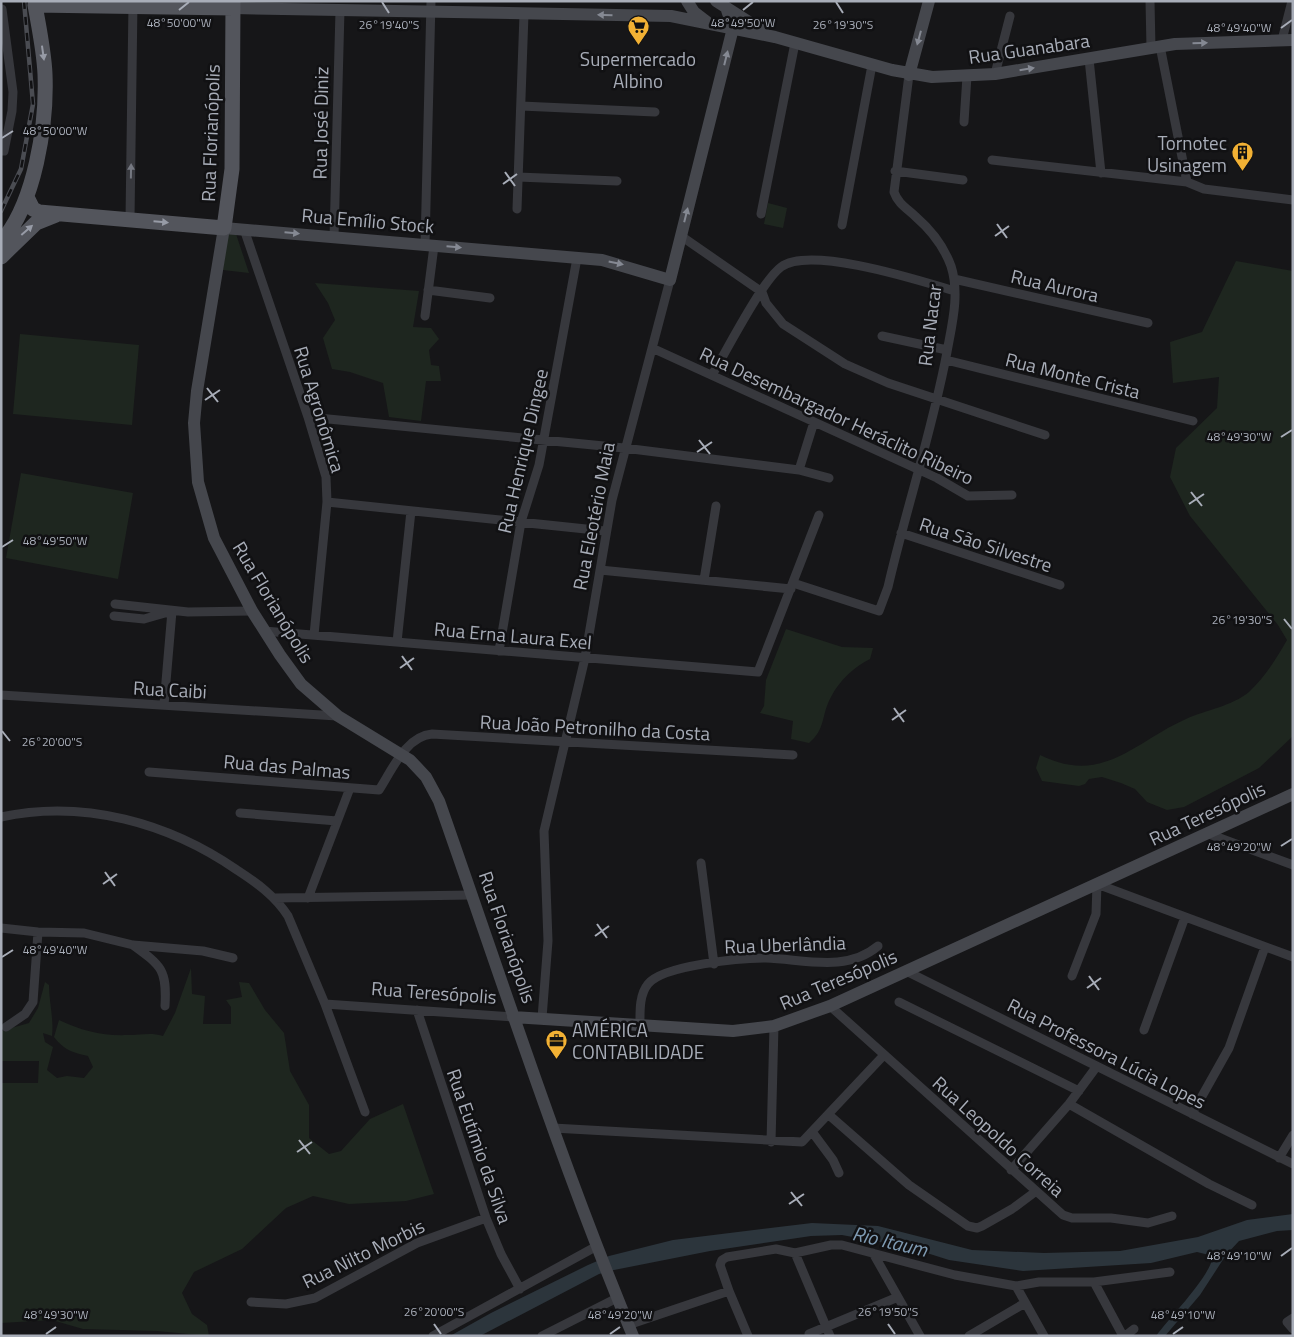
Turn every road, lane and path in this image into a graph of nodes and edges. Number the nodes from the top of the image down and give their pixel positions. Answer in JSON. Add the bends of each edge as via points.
{"nodes":[{"id":1,"x":716,"y":1,"type":"edge"},
{"id":2,"x":929,"y":1,"type":"edge"},
{"id":3,"x":1150,"y":1,"type":"edge"},
{"id":4,"x":1292,"y":1,"type":"edge"},
{"id":5,"x":687,"y":2,"type":"edge"},
{"id":6,"x":34,"y":3,"type":"edge"},
{"id":7,"x":133,"y":4,"type":"edge"},
{"id":8,"x":233,"y":5,"type":"edge"},
{"id":9,"x":430,"y":7,"type":"edge"},
{"id":10,"x":2,"y":9,"type":"dead end"},
{"id":11,"x":340,"y":10,"type":"junction"},
{"id":12,"x":727,"y":10,"type":"junction"},
{"id":13,"x":524,"y":14,"type":"junction"},
{"id":14,"x":671,"y":16,"type":"junction"},
{"id":15,"x":1010,"y":16,"type":"dead end"},
{"id":16,"x":713,"y":24,"type":"junction"},
{"id":17,"x":733,"y":28,"type":"junction"},
{"id":18,"x":775,"y":38,"type":"junction"},
{"id":19,"x":1287,"y":40,"type":"edge"},
{"id":20,"x":795,"y":43,"type":"junction"},
{"id":21,"x":1155,"y":47,"type":"junction"},
{"id":22,"x":5,"y":48,"type":"edge"},
{"id":23,"x":1089,"y":59,"type":"junction"},
{"id":24,"x":872,"y":65,"type":"junction"},
{"id":25,"x":995,"y":74,"type":"junction"},
{"id":26,"x":909,"y":75,"type":"junction"},
{"id":27,"x":967,"y":76,"type":"junction"},
{"id":28,"x":521,"y":106,"type":"junction"},
{"id":29,"x":655,"y":112,"type":"dead end"},
{"id":30,"x":964,"y":122,"type":"dead end"},
{"id":31,"x":3,"y":151,"type":"edge"},
{"id":32,"x":992,"y":160,"type":"dead end"},
{"id":33,"x":895,"y":171,"type":"junction"},
{"id":34,"x":1101,"y":173,"type":"junction"},
{"id":35,"x":518,"y":177,"type":"junction"},
{"id":36,"x":963,"y":180,"type":"dead end"},
{"id":37,"x":616,"y":181,"type":"dead end"},
{"id":38,"x":1186,"y":182,"type":"junction"},
{"id":39,"x":27,"y":197,"type":"junction"},
{"id":40,"x":1293,"y":200,"type":"edge"},
{"id":41,"x":517,"y":209,"type":"dead end"},
{"id":42,"x":60,"y":214,"type":"junction"},
{"id":43,"x":761,"y":214,"type":"dead end"},
{"id":44,"x":130,"y":220,"type":"junction"},
{"id":45,"x":842,"y":225,"type":"dead end"},
{"id":46,"x":224,"y":228,"type":"junction"},
{"id":47,"x":244,"y":229,"type":"junction"},
{"id":48,"x":681,"y":236,"type":"junction"},
{"id":49,"x":334,"y":237,"type":"junction"},
{"id":50,"x":1,"y":242,"type":"edge"},
{"id":51,"x":429,"y":245,"type":"junction"},
{"id":52,"x":1,"y":257,"type":"edge"},
{"id":53,"x":577,"y":258,"type":"junction"},
{"id":54,"x":954,"y":279,"type":"junction"},
{"id":55,"x":670,"y":280,"type":"junction"},
{"id":56,"x":428,"y":290,"type":"junction"},
{"id":57,"x":955,"y":291,"type":"junction"},
{"id":58,"x":762,"y":292,"type":"junction"},
{"id":59,"x":490,"y":298,"type":"dead end"},
{"id":60,"x":425,"y":316,"type":"dead end"},
{"id":61,"x":1148,"y":323,"type":"dead end"},
{"id":62,"x":882,"y":336,"type":"dead end"},
{"id":63,"x":652,"y":348,"type":"junction"},
{"id":64,"x":947,"y":350,"type":"junction"},
{"id":65,"x":946,"y":360,"type":"junction"},
{"id":66,"x":712,"y":375,"type":"junction"},
{"id":67,"x":938,"y":398,"type":"junction"},
{"id":68,"x":308,"y":418,"type":"junction"},
{"id":69,"x":1193,"y":421,"type":"dead end"},
{"id":70,"x":814,"y":422,"type":"junction"},
{"id":71,"x":1045,"y":435,"type":"dead end"},
{"id":72,"x":544,"y":440,"type":"junction"},
{"id":73,"x":624,"y":448,"type":"junction"},
{"id":74,"x":799,"y":470,"type":"junction"},
{"id":75,"x":919,"y":471,"type":"junction"},
{"id":76,"x":829,"y":478,"type":"dead end"},
{"id":77,"x":1012,"y":495,"type":"dead end"},
{"id":78,"x":326,"y":502,"type":"junction"},
{"id":79,"x":716,"y":506,"type":"dead end"},
{"id":80,"x":411,"y":511,"type":"junction"},
{"id":81,"x":819,"y":515,"type":"dead end"},
{"id":82,"x":521,"y":522,"type":"junction"},
{"id":83,"x":606,"y":531,"type":"junction"},
{"id":84,"x":901,"y":533,"type":"junction"},
{"id":85,"x":600,"y":570,"type":"junction"},
{"id":86,"x":704,"y":580,"type":"junction"},
{"id":87,"x":1060,"y":585,"type":"dead end"},
{"id":88,"x":792,"y":586,"type":"junction"},
{"id":89,"x":115,"y":604,"type":"dead end"},
{"id":90,"x":172,"y":611,"type":"junction"},
{"id":91,"x":252,"y":611,"type":"junction"},
{"id":92,"x":114,"y":616,"type":"dead end"},
{"id":93,"x":264,"y":631,"type":"junction"},
{"id":94,"x":314,"y":635,"type":"junction"},
{"id":95,"x":396,"y":642,"type":"junction"},
{"id":96,"x":499,"y":651,"type":"junction"},
{"id":97,"x":585,"y":658,"type":"junction"},
{"id":98,"x":1,"y":695,"type":"edge"},
{"id":99,"x":164,"y":705,"type":"junction"},
{"id":100,"x":338,"y":716,"type":"junction"},
{"id":101,"x":565,"y":741,"type":"junction"},
{"id":102,"x":402,"y":754,"type":"junction"},
{"id":103,"x":793,"y":755,"type":"dead end"},
{"id":104,"x":149,"y":772,"type":"dead end"},
{"id":105,"x":350,"y":788,"type":"junction"},
{"id":106,"x":1293,"y":794,"type":"edge"},
{"id":107,"x":240,"y":812,"type":"dead end"},
{"id":108,"x":1,"y":817,"type":"edge"},
{"id":109,"x":338,"y":821,"type":"junction"},
{"id":110,"x":1209,"y":834,"type":"junction"},
{"id":111,"x":701,"y":863,"type":"dead end"},
{"id":112,"x":1293,"y":865,"type":"edge"},
{"id":113,"x":1097,"y":884,"type":"junction"},
{"id":114,"x":472,"y":895,"type":"junction"},
{"id":115,"x":275,"y":898,"type":"junction"},
{"id":116,"x":308,"y":898,"type":"junction"},
{"id":117,"x":1185,"y":917,"type":"junction"},
{"id":118,"x":1,"y":928,"type":"edge"},
{"id":119,"x":38,"y":932,"type":"junction"},
{"id":120,"x":133,"y":945,"type":"junction"},
{"id":121,"x":878,"y":946,"type":"dead end"},
{"id":122,"x":1265,"y":947,"type":"junction"},
{"id":123,"x":1293,"y":957,"type":"edge"},
{"id":124,"x":233,"y":958,"type":"dead end"},
{"id":125,"x":714,"y":964,"type":"junction"},
{"id":126,"x":906,"y":971,"type":"junction"},
{"id":127,"x":1072,"y":976,"type":"dead end"},
{"id":128,"x":899,"y":1002,"type":"dead end"},
{"id":129,"x":325,"y":1004,"type":"junction"},
{"id":130,"x":165,"y":1006,"type":"dead end"},
{"id":131,"x":830,"y":1006,"type":"junction"},
{"id":132,"x":417,"y":1010,"type":"junction"},
{"id":133,"x":514,"y":1016,"type":"junction"},
{"id":134,"x":542,"y":1018,"type":"junction"},
{"id":135,"x":640,"y":1025,"type":"junction"},
{"id":136,"x":774,"y":1026,"type":"junction"},
{"id":137,"x":6,"y":1027,"type":"dead end"},
{"id":138,"x":1144,"y":1030,"type":"dead end"},
{"id":139,"x":884,"y":1055,"type":"junction"},
{"id":140,"x":1097,"y":1066,"type":"junction"},
{"id":141,"x":1079,"y":1091,"type":"junction"},
{"id":142,"x":1068,"y":1104,"type":"junction"},
{"id":143,"x":365,"y":1112,"type":"dead end"},
{"id":144,"x":1192,"y":1114,"type":"junction"},
{"id":145,"x":829,"y":1115,"type":"junction"},
{"id":146,"x":553,"y":1128,"type":"junction"},
{"id":147,"x":812,"y":1133,"type":"junction"},
{"id":148,"x":1293,"y":1135,"type":"edge"},
{"id":149,"x":771,"y":1142,"type":"junction"},
{"id":150,"x":1279,"y":1158,"type":"junction"},
{"id":151,"x":1293,"y":1164,"type":"edge"},
{"id":152,"x":1011,"y":1170,"type":"junction"},
{"id":153,"x":838,"y":1173,"type":"dead end"},
{"id":154,"x":1035,"y":1192,"type":"junction"},
{"id":155,"x":1252,"y":1205,"type":"dead end"},
{"id":156,"x":1172,"y":1216,"type":"dead end"},
{"id":157,"x":486,"y":1218,"type":"junction"},
{"id":158,"x":599,"y":1253,"type":"junction"},
{"id":159,"x":796,"y":1253,"type":"junction"},
{"id":160,"x":873,"y":1253,"type":"junction"},
{"id":161,"x":1170,"y":1272,"type":"dead end"},
{"id":162,"x":1094,"y":1282,"type":"junction"},
{"id":163,"x":1016,"y":1286,"type":"junction"},
{"id":164,"x":520,"y":1289,"type":"junction"},
{"id":165,"x":729,"y":1292,"type":"junction"},
{"id":166,"x":898,"y":1297,"type":"junction"},
{"id":167,"x":617,"y":1298,"type":"junction"},
{"id":168,"x":251,"y":1302,"type":"dead end"},
{"id":169,"x":1025,"y":1303,"type":"junction"},
{"id":170,"x":826,"y":1326,"type":"junction"},
{"id":171,"x":1134,"y":1329,"type":"dead end"},
{"id":172,"x":631,"y":1330,"type":"edge"},
{"id":173,"x":809,"y":1334,"type":"dead end"},
{"id":174,"x":433,"y":1336,"type":"edge"},
{"id":175,"x":542,"y":1336,"type":"edge"},
{"id":176,"x":748,"y":1336,"type":"edge"},
{"id":177,"x":830,"y":1336,"type":"edge"},
{"id":178,"x":920,"y":1336,"type":"edge"},
{"id":179,"x":969,"y":1336,"type":"edge"},
{"id":180,"x":1044,"y":1336,"type":"edge"},
{"id":181,"x":1124,"y":1336,"type":"edge"}],
"edges":[{"from":1,"to":12,"type":"main road","name":"Rua Guanabara"},
{"from":2,"to":26,"type":"main road","name":"Rua Nacar","one_way":true},
{"from":3,"to":21,"type":"street"},
{"from":4,"to":19,"type":"street"},
{"from":5,"to":14,"type":"main road"},
{"from":5,"to":16,"type":"main road","via":[[698,16]]},
{"from":6,"to":7,"type":"main road"},
{"from":6,"to":39,"type":"main road","one_way":true,"via":[[45,89],[40,142]]},
{"from":7,"to":8,"type":"main road"},
{"from":44,"to":7,"type":"street","one_way":true},
{"from":8,"to":11,"type":"main road","name":"Rua Guanabara"},
{"from":8,"to":46,"type":"main road","name":"Rua Florianópolis","via":[[232,169]]},
{"from":9,"to":11,"type":"main road","name":"Rua Guanabara"},
{"from":9,"to":13,"type":"main road","name":"Rua Guanabara"},
{"from":9,"to":51,"type":"street"},
{"from":10,"to":22,"type":"street"},
{"from":11,"to":49,"type":"street","name":"Rua José Diniz"},
{"from":12,"to":16,"type":"main road","via":[[725,21]]},
{"from":12,"to":17,"type":"main road"},
{"from":12,"to":18,"type":"main road","name":"Rua Guanabara"},
{"from":14,"to":13,"type":"main road","name":"Rua Guanabara","one_way":true},
{"from":13,"to":28,"type":"street"},
{"from":14,"to":16,"type":"main road","name":"Rua Guanabara"},
{"from":15,"to":25,"type":"street"},
{"from":16,"to":17,"type":"main road","name":"Rua Guanabara"},
{"from":17,"to":18,"type":"main road","name":"Rua Guanabara"},
{"from":48,"to":17,"type":"main road","name":"Rua Eleotério Maia","one_way":true},
{"from":18,"to":20,"type":"main road","name":"Rua Guanabara"},
{"from":21,"to":19,"type":"main road","name":"Rua Guanabara","one_way":true},
{"from":20,"to":24,"type":"main road","name":"Rua Guanabara"},
{"from":20,"to":43,"type":"street"},
{"from":21,"to":23,"type":"main road","name":"Rua Guanabara"},
{"from":21,"to":38,"type":"street"},
{"from":22,"to":31,"type":"street","via":[[12,111]]},
{"from":25,"to":23,"type":"main road","name":"Rua Guanabara","one_way":true},
{"from":23,"to":34,"type":"street"},
{"from":24,"to":26,"type":"main road","name":"Rua Guanabara"},
{"from":24,"to":45,"type":"street"},
{"from":25,"to":27,"type":"main road","name":"Rua Guanabara"},
{"from":26,"to":27,"type":"main road","name":"Rua Guanabara"},
{"from":26,"to":33,"type":"street","name":"Rua Nacar"},
{"from":27,"to":30,"type":"street"},
{"from":28,"to":29,"type":"street"},
{"from":28,"to":35,"type":"street"},
{"from":32,"to":34,"type":"street"},
{"from":33,"to":36,"type":"street"},
{"from":33,"to":54,"type":"street","name":"Rua Nacar","via":[[893,186],[896,198],[936,239],[947,257]]},
{"from":34,"to":38,"type":"street"},
{"from":35,"to":37,"type":"street"},
{"from":35,"to":41,"type":"street"},
{"from":38,"to":40,"type":"street","via":[[1204,189]]},
{"from":39,"to":42,"type":"main road","name":"Rua Emílio Stock","via":[[33,209]]},
{"from":39,"to":50,"type":"main road","via":[[17,222]]},
{"from":42,"to":44,"type":"main road","name":"Rua Emílio Stock"},
{"from":52,"to":42,"type":"main road","one_way":true,"via":[[36,223]]},
{"from":44,"to":46,"type":"main road","name":"Rua Emílio Stock","one_way":true},
{"from":46,"to":47,"type":"main road","name":"Rua Emílio Stock"},
{"from":46,"to":91,"type":"main road","name":"Rua Florianópolis","via":[[196,400],[195,448],[201,495],[214,538]]},
{"from":47,"to":49,"type":"main road","name":"Rua Emílio Stock","one_way":true},
{"from":47,"to":68,"type":"street","name":"Rua Agronômica"},
{"from":48,"to":55,"type":"main road","name":"Rua Eleotério Maia"},
{"from":48,"to":58,"type":"street"},
{"from":49,"to":51,"type":"main road","name":"Rua Emílio Stock"},
{"from":51,"to":53,"type":"main road","name":"Rua Emílio Stock","one_way":true},
{"from":51,"to":56,"type":"street"},
{"from":53,"to":55,"type":"main road","name":"Rua Emílio Stock","one_way":true,"via":[[619,264]]},
{"from":53,"to":72,"type":"street","name":"Rua Henrique Dingee"},
{"from":54,"to":57,"type":"street","name":"Rua Nacar"},
{"from":54,"to":61,"type":"street","name":"Rua Aurora"},
{"from":55,"to":63,"type":"street","name":"Rua Eleotério Maia"},
{"from":56,"to":59,"type":"street"},
{"from":56,"to":60,"type":"street"},
{"from":57,"to":58,"type":"street","via":[[867,267],[801,260],[779,268]]},
{"from":57,"to":64,"type":"street","name":"Rua Nacar"},
{"from":58,"to":66,"type":"street"},
{"from":58,"to":67,"type":"street","via":[[766,303],[783,324],[828,355],[865,374]]},
{"from":62,"to":64,"type":"street"},
{"from":63,"to":66,"type":"street","name":"Rua Desembargador Heráclito Ribeiro"},
{"from":63,"to":73,"type":"street","name":"Rua Eleotério Maia"},
{"from":64,"to":65,"type":"street","name":"Rua Nacar"},
{"from":65,"to":67,"type":"street","name":"Rua Nacar"},
{"from":65,"to":69,"type":"street","name":"Rua Monte Crista"},
{"from":66,"to":70,"type":"street","name":"Rua Desembargador Heráclito Ribeiro"},
{"from":67,"to":71,"type":"street"},
{"from":67,"to":75,"type":"street","name":"Rua Nacar"},
{"from":68,"to":72,"type":"street"},
{"from":68,"to":78,"type":"street","name":"Rua Agronômica","via":[[324,469]]},
{"from":70,"to":74,"type":"street"},
{"from":70,"to":75,"type":"street","name":"Rua Desembargador Heráclito Ribeiro"},
{"from":72,"to":73,"type":"street"},
{"from":72,"to":82,"type":"street","name":"Rua Henrique Dingee","via":[[535,482]]},
{"from":73,"to":74,"type":"street"},
{"from":73,"to":83,"type":"street","name":"Rua Eleotério Maia"},
{"from":74,"to":76,"type":"street"},
{"from":75,"to":77,"type":"street","name":"Rua Desembargador Heráclito Ribeiro","via":[[968,496]]},
{"from":75,"to":84,"type":"street","name":"Rua Nacar"},
{"from":78,"to":80,"type":"street"},
{"from":78,"to":94,"type":"street","name":"Rua Agronômica"},
{"from":79,"to":86,"type":"street"},
{"from":80,"to":82,"type":"street"},
{"from":80,"to":95,"type":"street"},
{"from":81,"to":88,"type":"street"},
{"from":82,"to":83,"type":"street"},
{"from":82,"to":96,"type":"street","name":"Rua Henrique Dingee"},
{"from":83,"to":85,"type":"street","name":"Rua Eleotério Maia"},
{"from":84,"to":87,"type":"street","name":"Rua São Silvestre"},
{"from":84,"to":88,"type":"street","name":"Rua Nacar","via":[[879,611]]},
{"from":85,"to":86,"type":"street"},
{"from":85,"to":97,"type":"street","name":"Rua Eleotério Maia"},
{"from":86,"to":88,"type":"street"},
{"from":88,"to":97,"type":"street","name":"Rua Erna Laura Exel","via":[[758,672]]},
{"from":89,"to":90,"type":"street"},
{"from":90,"to":91,"type":"street"},
{"from":90,"to":92,"type":"street","via":[[144,619]]},
{"from":90,"to":99,"type":"street"},
{"from":91,"to":93,"type":"main road","name":"Rua Florianópolis"},
{"from":93,"to":94,"type":"street","name":"Rua Erna Laura Exel"},
{"from":93,"to":100,"type":"main road","name":"Rua Florianópolis","via":[[301,684]]},
{"from":94,"to":95,"type":"street","name":"Rua Erna Laura Exel"},
{"from":95,"to":96,"type":"street","name":"Rua Erna Laura Exel"},
{"from":96,"to":97,"type":"street","name":"Rua Erna Laura Exel"},
{"from":97,"to":101,"type":"street","name":"Rua Eleotério Maia"},
{"from":98,"to":99,"type":"street","name":"Rua Caibi"},
{"from":99,"to":100,"type":"street","name":"Rua Caibi"},
{"from":100,"to":102,"type":"main road","name":"Rua Florianópolis"},
{"from":101,"to":102,"type":"street","name":"Rua João Petronilho da Costa","via":[[426,734]]},
{"from":101,"to":103,"type":"street","name":"Rua João Petronilho da Costa"},
{"from":101,"to":134,"type":"street","name":"Rua Eleotério Maia","via":[[544,831],[548,941]]},
{"from":102,"to":105,"type":"street","name":"Rua das Palmas","via":[[379,790]]},
{"from":102,"to":114,"type":"main road","name":"Rua Florianópolis","via":[[426,777],[436,794]]},
{"from":104,"to":105,"type":"street","name":"Rua das Palmas"},
{"from":105,"to":109,"type":"street"},
{"from":106,"to":110,"type":"main road","name":"Rua Teresópolis"},
{"from":107,"to":109,"type":"street"},
{"from":108,"to":115,"type":"street","via":[[27,812],[72,811],[134,821],[199,846]]},
{"from":109,"to":116,"type":"street"},
{"from":110,"to":112,"type":"street"},
{"from":110,"to":113,"type":"main road","name":"Rua Teresópolis"},
{"from":111,"to":125,"type":"street"},
{"from":113,"to":117,"type":"street"},
{"from":113,"to":126,"type":"main road","name":"Rua Teresópolis"},
{"from":113,"to":127,"type":"street","via":[[1096,914]]},
{"from":114,"to":116,"type":"street"},
{"from":114,"to":133,"type":"main road","name":"Rua Florianópolis"},
{"from":115,"to":116,"type":"street"},
{"from":115,"to":129,"type":"street","via":[[288,916]]},
{"from":117,"to":122,"type":"street"},
{"from":117,"to":138,"type":"street"},
{"from":118,"to":119,"type":"street"},
{"from":119,"to":120,"type":"street","via":[[84,933]]},
{"from":119,"to":137,"type":"street","via":[[33,1002],[26,1014]]},
{"from":120,"to":124,"type":"street","via":[[203,951]]},
{"from":120,"to":130,"type":"street","via":[[164,973]]},
{"from":121,"to":125,"type":"street","name":"Rua Uberlândia","via":[[861,956],[827,963],[764,958]]},
{"from":122,"to":123,"type":"street"},
{"from":122,"to":144,"type":"street","via":[[1229,1048]]},
{"from":125,"to":135,"type":"street","name":"Rua Uberlândia","via":[[680,968],[651,981],[641,1000]]},
{"from":126,"to":131,"type":"main road","name":"Rua Teresópolis"},
{"from":126,"to":140,"type":"street","name":"Rua Professora Lúcia Lopes"},
{"from":128,"to":141,"type":"street"},
{"from":129,"to":132,"type":"street","name":"Rua Teresópolis"},
{"from":129,"to":143,"type":"street"},
{"from":131,"to":136,"type":"main road","name":"Rua Teresópolis"},
{"from":131,"to":139,"type":"street","name":"Rua Leopoldo Correia"},
{"from":132,"to":133,"type":"street","name":"Rua Teresópolis"},
{"from":132,"to":157,"type":"street","name":"Rua Eutímio da Silva"},
{"from":133,"to":134,"type":"main road","name":"Rua Teresópolis"},
{"from":133,"to":146,"type":"main road","name":"Rua Florianópolis"},
{"from":134,"to":135,"type":"main road","name":"Rua Teresópolis"},
{"from":135,"to":136,"type":"main road","name":"Rua Teresópolis","via":[[721,1031]]},
{"from":136,"to":149,"type":"street"},
{"from":139,"to":145,"type":"street"},
{"from":139,"to":152,"type":"street","name":"Rua Leopoldo Correia"},
{"from":140,"to":141,"type":"street"},
{"from":140,"to":144,"type":"street","name":"Rua Professora Lúcia Lopes"},
{"from":141,"to":142,"type":"street"},
{"from":142,"to":152,"type":"street"},
{"from":142,"to":155,"type":"street"},
{"from":144,"to":150,"type":"street","name":"Rua Professora Lúcia Lopes"},
{"from":145,"to":147,"type":"street"},
{"from":145,"to":154,"type":"street","via":[[909,1185],[968,1226],[982,1226]]},
{"from":146,"to":149,"type":"street"},
{"from":146,"to":158,"type":"main road","name":"Rua Florianópolis"},
{"from":147,"to":149,"type":"street","via":[[802,1142]]},
{"from":147,"to":153,"type":"street","via":[[833,1160]]},
{"from":148,"to":150,"type":"street"},
{"from":150,"to":151,"type":"street","name":"Rua Professora Lúcia Lopes"},
{"from":152,"to":154,"type":"street","name":"Rua Leopoldo Correia"},
{"from":154,"to":156,"type":"street","name":"Rua Leopoldo Correia","via":[[1063,1215],[1072,1218],[1154,1223]]},
{"from":157,"to":164,"type":"street","name":"Rua Eutímio da Silva"},
{"from":157,"to":168,"type":"street","name":"Rua Nilto Morbis","via":[[417,1243],[315,1298],[286,1304]]},
{"from":158,"to":164,"type":"street"},
{"from":158,"to":167,"type":"main road","name":"Rua Florianópolis"},
{"from":159,"to":160,"type":"street","via":[[836,1245]]},
{"from":159,"to":165,"type":"street","via":[[776,1249],[722,1260],[721,1270]]},
{"from":159,"to":170,"type":"street"},
{"from":160,"to":163,"type":"street","via":[[955,1275]]},
{"from":160,"to":166,"type":"street"},
{"from":161,"to":162,"type":"street"},
{"from":162,"to":163,"type":"street","via":[[1039,1282]]},
{"from":162,"to":181,"type":"street"},
{"from":163,"to":169,"type":"street"},
{"from":164,"to":174,"type":"street"},
{"from":165,"to":172,"type":"street"},
{"from":165,"to":176,"type":"street"},
{"from":166,"to":170,"type":"street"},
{"from":166,"to":178,"type":"street"},
{"from":167,"to":172,"type":"main road","name":"Rua Florianópolis"},
{"from":167,"to":175,"type":"street"},
{"from":169,"to":179,"type":"street"},
{"from":169,"to":180,"type":"street"},
{"from":170,"to":173,"type":"street"},
{"from":170,"to":177,"type":"street"},
{"from":171,"to":181,"type":"street"}]}
